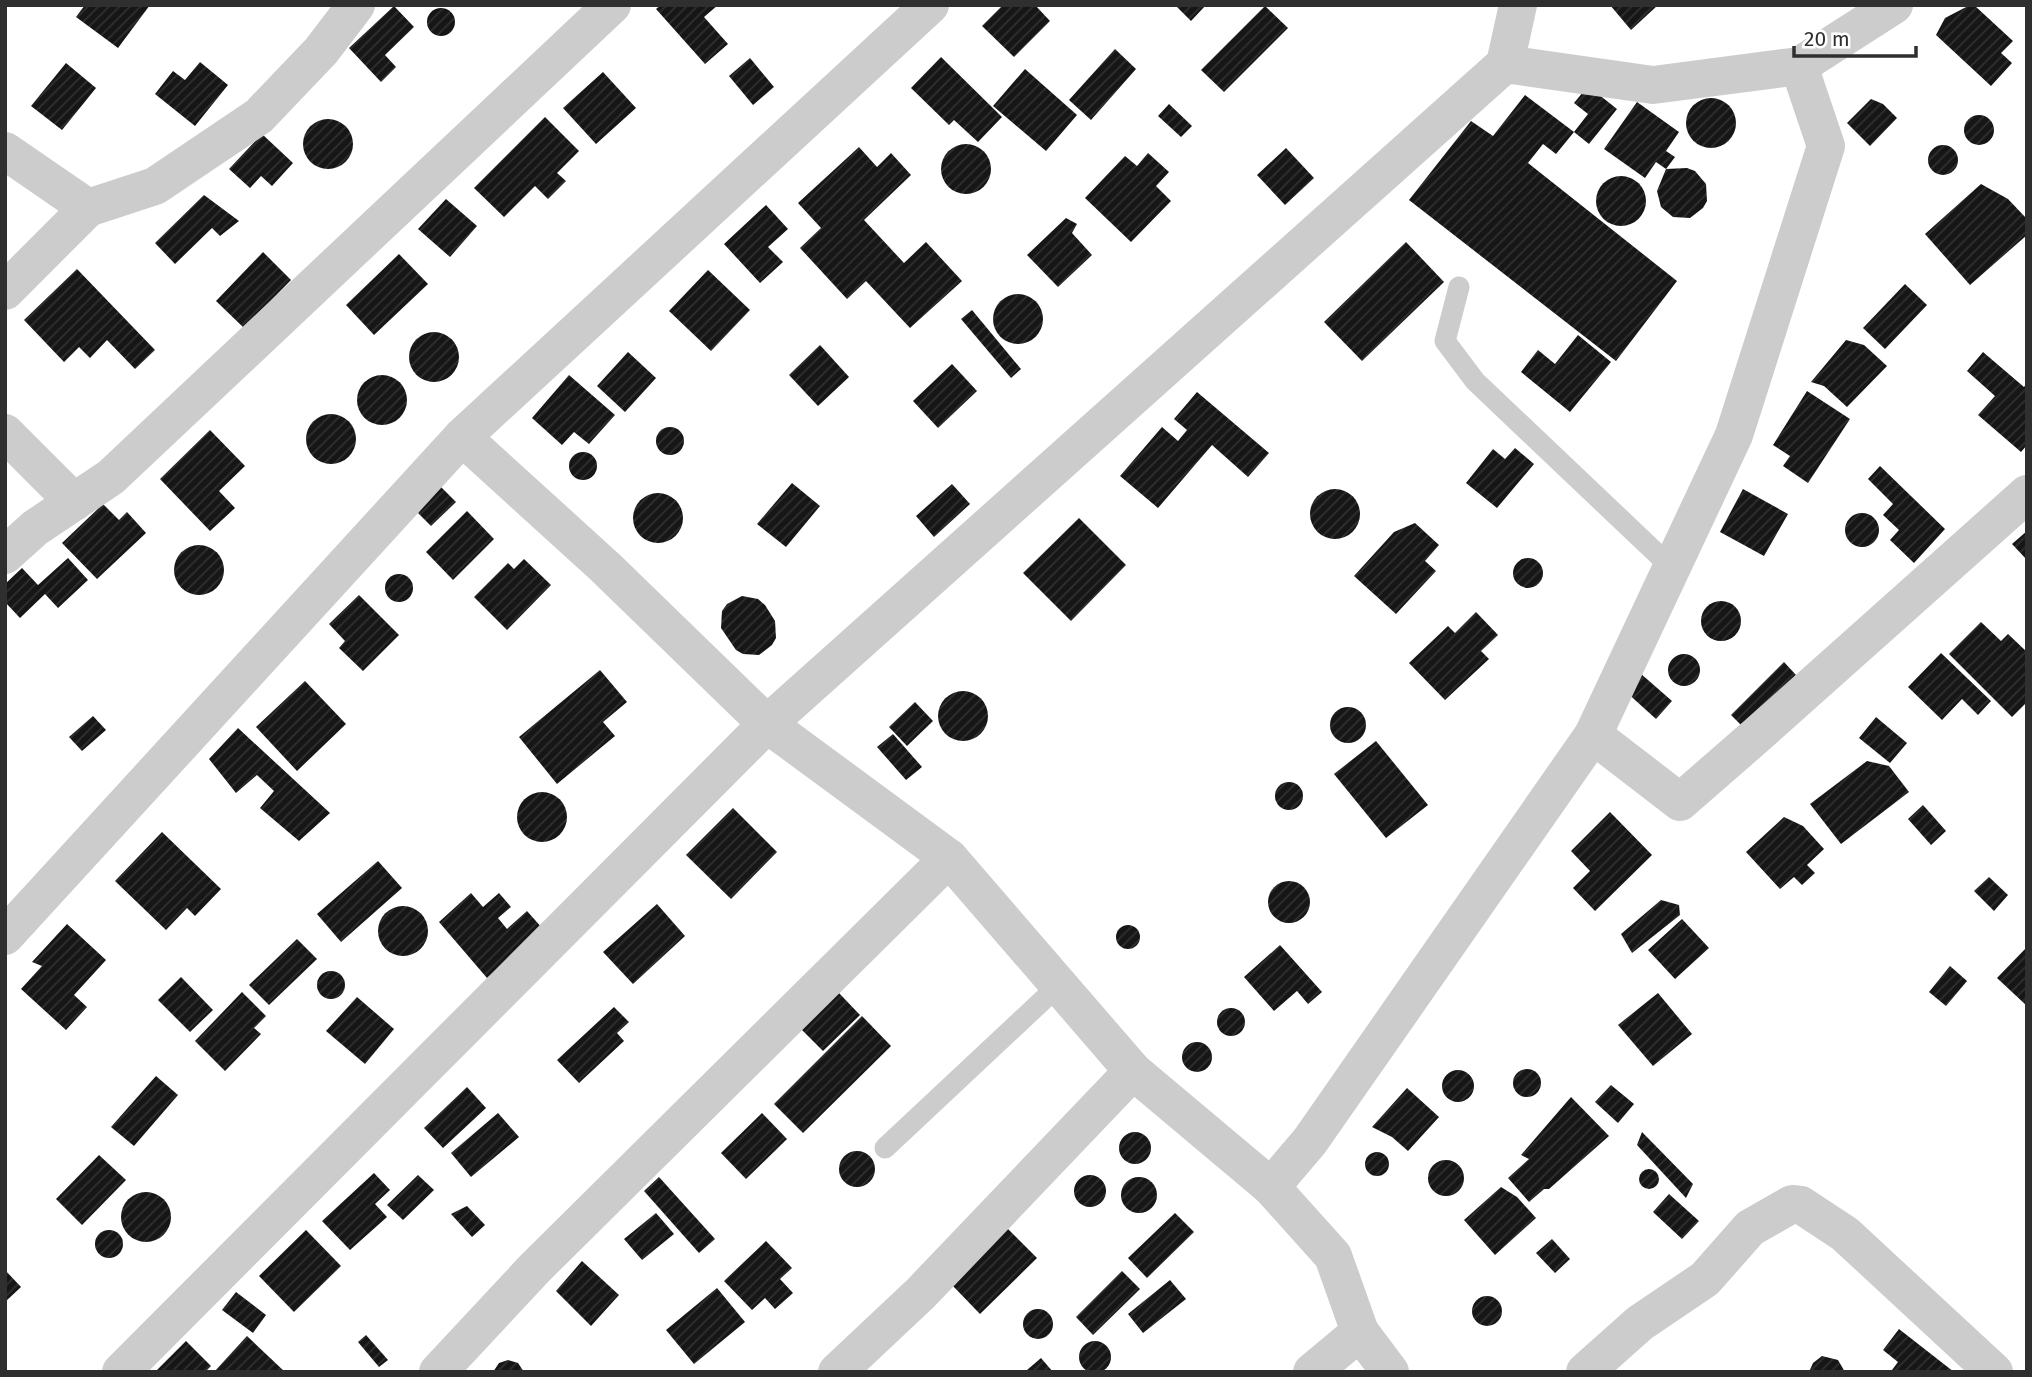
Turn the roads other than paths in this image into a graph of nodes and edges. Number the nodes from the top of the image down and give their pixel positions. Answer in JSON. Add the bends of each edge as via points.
{"nodes":[{"id":1,"x":356,"y":5,"type":"edge"},
{"id":2,"x":612,"y":5,"type":"edge"},
{"id":3,"x":930,"y":5,"type":"edge"},
{"id":4,"x":1518,"y":5,"type":"edge"},
{"id":5,"x":1894,"y":5,"type":"edge"},
{"id":6,"x":1505,"y":64,"type":"junction"},
{"id":7,"x":1799,"y":66,"type":"junction"},
{"id":8,"x":5,"y":150,"type":"edge"},
{"id":9,"x":88,"y":208,"type":"junction"},
{"id":10,"x":1459,"y":287,"type":"dead end"},
{"id":11,"x":5,"y":291,"type":"edge"},
{"id":12,"x":5,"y":433,"type":"edge"},
{"id":13,"x":461,"y":437,"type":"junction"},
{"id":14,"x":2027,"y":494,"type":"edge"},
{"id":15,"x":74,"y":502,"type":"junction"},
{"id":16,"x":5,"y":555,"type":"edge"},
{"id":17,"x":1672,"y":568,"type":"junction"},
{"id":18,"x":767,"y":724,"type":"junction"},
{"id":19,"x":1593,"y":735,"type":"junction"},
{"id":20,"x":949,"y":858,"type":"junction"},
{"id":21,"x":5,"y":936,"type":"edge"},
{"id":22,"x":1059,"y":985,"type":"junction"},
{"id":23,"x":1133,"y":1071,"type":"junction"},
{"id":24,"x":885,"y":1148,"type":"dead end"},
{"id":25,"x":1270,"y":1187,"type":"junction"},
{"id":26,"x":1360,"y":1332,"type":"junction"},
{"id":27,"x":121,"y":1372,"type":"edge"},
{"id":28,"x":438,"y":1372,"type":"edge"},
{"id":29,"x":837,"y":1372,"type":"edge"},
{"id":30,"x":1312,"y":1372,"type":"edge"},
{"id":31,"x":1390,"y":1372,"type":"edge"},
{"id":32,"x":1585,"y":1372,"type":"edge"},
{"id":33,"x":1994,"y":1372,"type":"edge"}],
"edges":[{"from":1,"to":9,"type":"street","via":[[321,51],[259,116],[155,186]]},
{"from":2,"to":15,"type":"street","via":[[111,477]]},
{"from":3,"to":13,"type":"street"},
{"from":4,"to":6,"type":"street"},
{"from":5,"to":7,"type":"street"},
{"from":6,"to":7,"type":"street","via":[[1653,85]]},
{"from":6,"to":18,"type":"street"},
{"from":7,"to":17,"type":"street","via":[[1826,146],[1734,435]]},
{"from":8,"to":9,"type":"street"},
{"from":9,"to":11,"type":"street"},
{"from":10,"to":17,"type":"lane","via":[[1445,341],[1460,361]]},
{"from":12,"to":15,"type":"street"},
{"from":13,"to":18,"type":"street","via":[[605,567]]},
{"from":13,"to":21,"type":"street"},
{"from":14,"to":19,"type":"street","via":[[1680,802]]},
{"from":15,"to":16,"type":"street"},
{"from":17,"to":19,"type":"street"},
{"from":18,"to":20,"type":"street"},
{"from":18,"to":27,"type":"street"},
{"from":19,"to":25,"type":"street","via":[[1310,1141]]},
{"from":20,"to":22,"type":"street"},
{"from":20,"to":28,"type":"street","via":[[535,1268]]},
{"from":22,"to":23,"type":"street"},
{"from":22,"to":24,"type":"lane"},
{"from":23,"to":25,"type":"street"},
{"from":23,"to":29,"type":"street","via":[[920,1293]]},
{"from":25,"to":26,"type":"street","via":[[1333,1256]]},
{"from":26,"to":30,"type":"street"},
{"from":26,"to":31,"type":"street"},
{"from":32,"to":33,"type":"street","via":[[1640,1323],[1705,1279],[1750,1228],[1791,1204],[1801,1205],[1845,1234]]}]}
